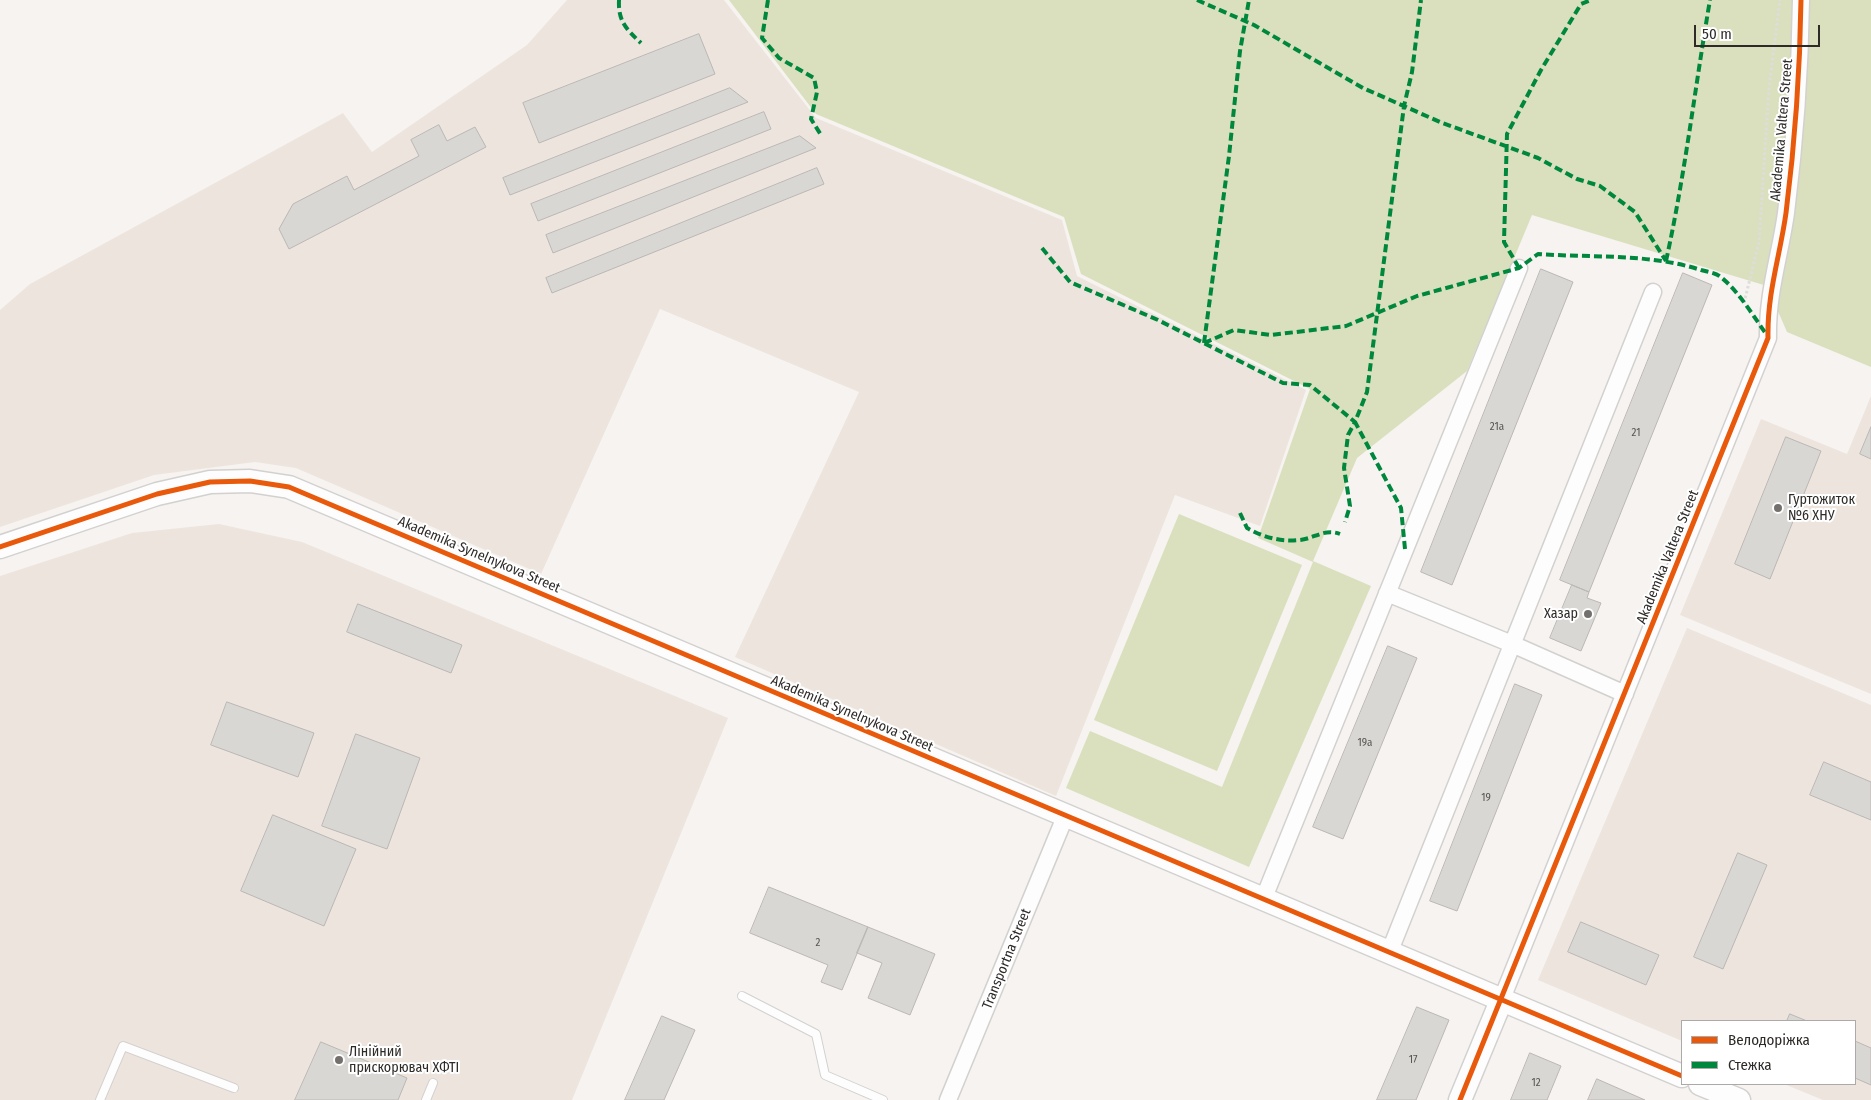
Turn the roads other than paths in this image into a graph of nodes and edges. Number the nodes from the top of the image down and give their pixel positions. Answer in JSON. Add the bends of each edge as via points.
{"nodes":[{"id":1,"x":1802,"y":0,"type":"edge"},
{"id":2,"x":1519,"y":268,"type":"dead end"},
{"id":3,"x":1653,"y":292,"type":"dead end"},
{"id":4,"x":0,"y":547,"type":"edge"},
{"id":5,"x":1387,"y":593,"type":"junction"},
{"id":6,"x":1512,"y":644,"type":"junction"},
{"id":7,"x":1625,"y":694,"type":"junction"},
{"id":8,"x":1065,"y":817,"type":"junction"},
{"id":9,"x":1263,"y":900,"type":"junction"},
{"id":10,"x":1389,"y":953,"type":"junction"},
{"id":11,"x":742,"y":996,"type":"dead end"},
{"id":12,"x":1501,"y":1001,"type":"junction"},
{"id":13,"x":1681,"y":1076,"type":"edge"},
{"id":14,"x":433,"y":1083,"type":"dead end"},
{"id":15,"x":1702,"y":1085,"type":"edge"},
{"id":16,"x":234,"y":1088,"type":"dead end"},
{"id":17,"x":100,"y":1100,"type":"edge"},
{"id":18,"x":426,"y":1100,"type":"edge"},
{"id":19,"x":883,"y":1100,"type":"edge"},
{"id":20,"x":948,"y":1100,"type":"edge"},
{"id":21,"x":1460,"y":1100,"type":"edge"},
{"id":22,"x":1739,"y":1100,"type":"edge"}],
"edges":[{"from":1,"to":7,"type":"street","name":"Akademika Valtera Street","via":[[1800,85],[1786,215],[1767,311],[1768,338]]},
{"from":2,"to":5,"type":"street"},
{"from":3,"to":6,"type":"street"},
{"from":4,"to":8,"type":"street","name":"Akademika Synelnykova Street","via":[[157,494],[210,482],[250,481],[289,488]]},
{"from":5,"to":6,"type":"street"},
{"from":5,"to":9,"type":"street"},
{"from":6,"to":7,"type":"street"},
{"from":6,"to":10,"type":"street"},
{"from":7,"to":12,"type":"street","name":"Akademika Valtera Street"},
{"from":8,"to":9,"type":"street","name":"Akademika Synelnykova Street"},
{"from":8,"to":20,"type":"street","name":"Transportna Street"},
{"from":9,"to":10,"type":"street","name":"Akademika Synelnykova Street"},
{"from":10,"to":12,"type":"street","name":"Akademika Synelnykova Street"},
{"from":11,"to":19,"type":"lane","via":[[816,1034],[825,1075]]},
{"from":12,"to":13,"type":"street","name":"Akademika Synelnykova Street"},
{"from":12,"to":21,"type":"street","name":"Akademika Valtera Street"},
{"from":14,"to":18,"type":"lane"},
{"from":15,"to":22,"type":"street"},
{"from":16,"to":17,"type":"lane","via":[[123,1046]]}]}
